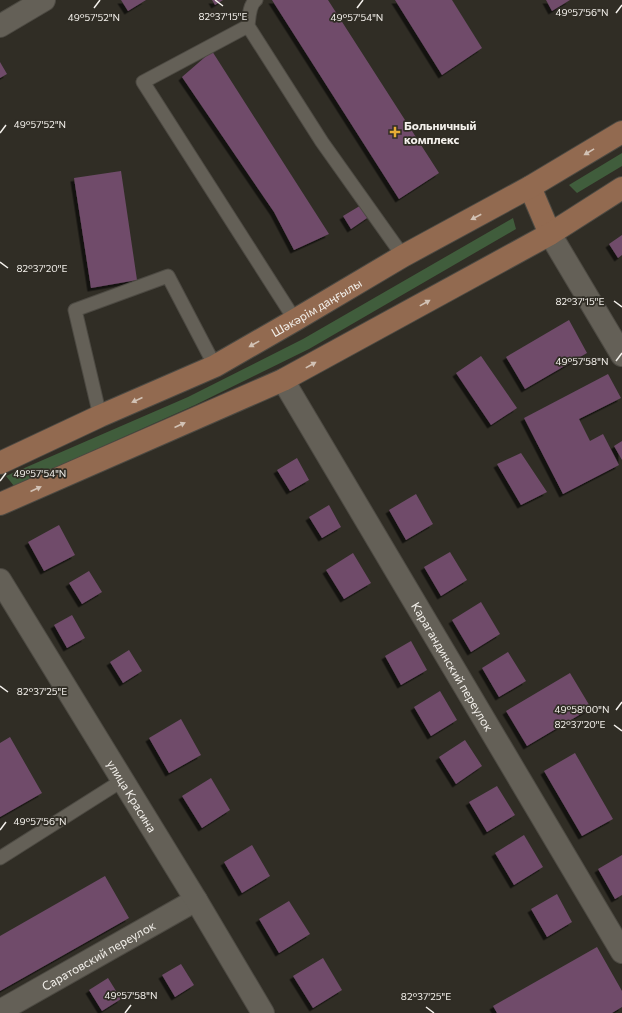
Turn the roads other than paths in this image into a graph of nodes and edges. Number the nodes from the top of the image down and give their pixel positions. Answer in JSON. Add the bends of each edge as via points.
{"nodes":[{"id":1,"x":44,"y":0,"type":"edge"},
{"id":2,"x":256,"y":0,"type":"edge"},
{"id":3,"x":0,"y":26,"type":"edge"},
{"id":4,"x":248,"y":26,"type":"junction"},
{"id":5,"x":622,"y":132,"type":"edge"},
{"id":6,"x":530,"y":187,"type":"junction"},
{"id":7,"x":622,"y":188,"type":"edge"},
{"id":8,"x":550,"y":234,"type":"junction"},
{"id":9,"x":403,"y":256,"type":"junction"},
{"id":10,"x":295,"y":320,"type":"junction"},
{"id":11,"x":622,"y":355,"type":"edge"},
{"id":12,"x":215,"y":366,"type":"junction"},
{"id":13,"x":283,"y":380,"type":"junction"},
{"id":14,"x":100,"y":416,"type":"junction"},
{"id":15,"x":0,"y":463,"type":"edge"},
{"id":16,"x":0,"y":504,"type":"edge"},
{"id":17,"x":0,"y":580,"type":"edge"},
{"id":18,"x":123,"y":780,"type":"junction"},
{"id":19,"x":0,"y":858,"type":"edge"},
{"id":20,"x":196,"y":900,"type":"junction"},
{"id":21,"x":622,"y":952,"type":"edge"},
{"id":22,"x":0,"y":1011,"type":"edge"},
{"id":23,"x":263,"y":1013,"type":"edge"}],
"edges":[{"from":1,"to":3,"type":"street"},
{"from":2,"to":4,"type":"lane","via":[[250,12]]},
{"from":4,"to":9,"type":"lane","via":[[322,142]]},
{"from":4,"to":10,"type":"lane","via":[[143,82]]},
{"from":5,"to":6,"type":"main road","name":"Шәкәрім даңғылы","one_way":true},
{"from":6,"to":8,"type":"main road"},
{"from":6,"to":9,"type":"main road","name":"Шәкәрім даңғылы","one_way":true},
{"from":7,"to":8,"type":"main road"},
{"from":8,"to":11,"type":"street"},
{"from":13,"to":8,"type":"main road","one_way":true},
{"from":9,"to":10,"type":"main road","name":"Шәкәрім даңғылы"},
{"from":10,"to":12,"type":"main road","name":"Шәкәрім даңғылы","one_way":true},
{"from":12,"to":14,"type":"main road","name":"Шәкәрім даңғылы","one_way":true},
{"from":12,"to":14,"type":"lane","via":[[168,276],[75,310]]},
{"from":16,"to":13,"type":"main road","one_way":true},
{"from":13,"to":21,"type":"street","name":"Карагандинский переулок"},
{"from":14,"to":15,"type":"main road","name":"Шәкәрім даңғылы"},
{"from":17,"to":18,"type":"street","name":"улица Красина"},
{"from":18,"to":19,"type":"lane"},
{"from":18,"to":20,"type":"street","name":"улица Красина"},
{"from":20,"to":22,"type":"street","name":"Саратовский переулок"},
{"from":20,"to":23,"type":"street","name":"улица Красина"}]}
